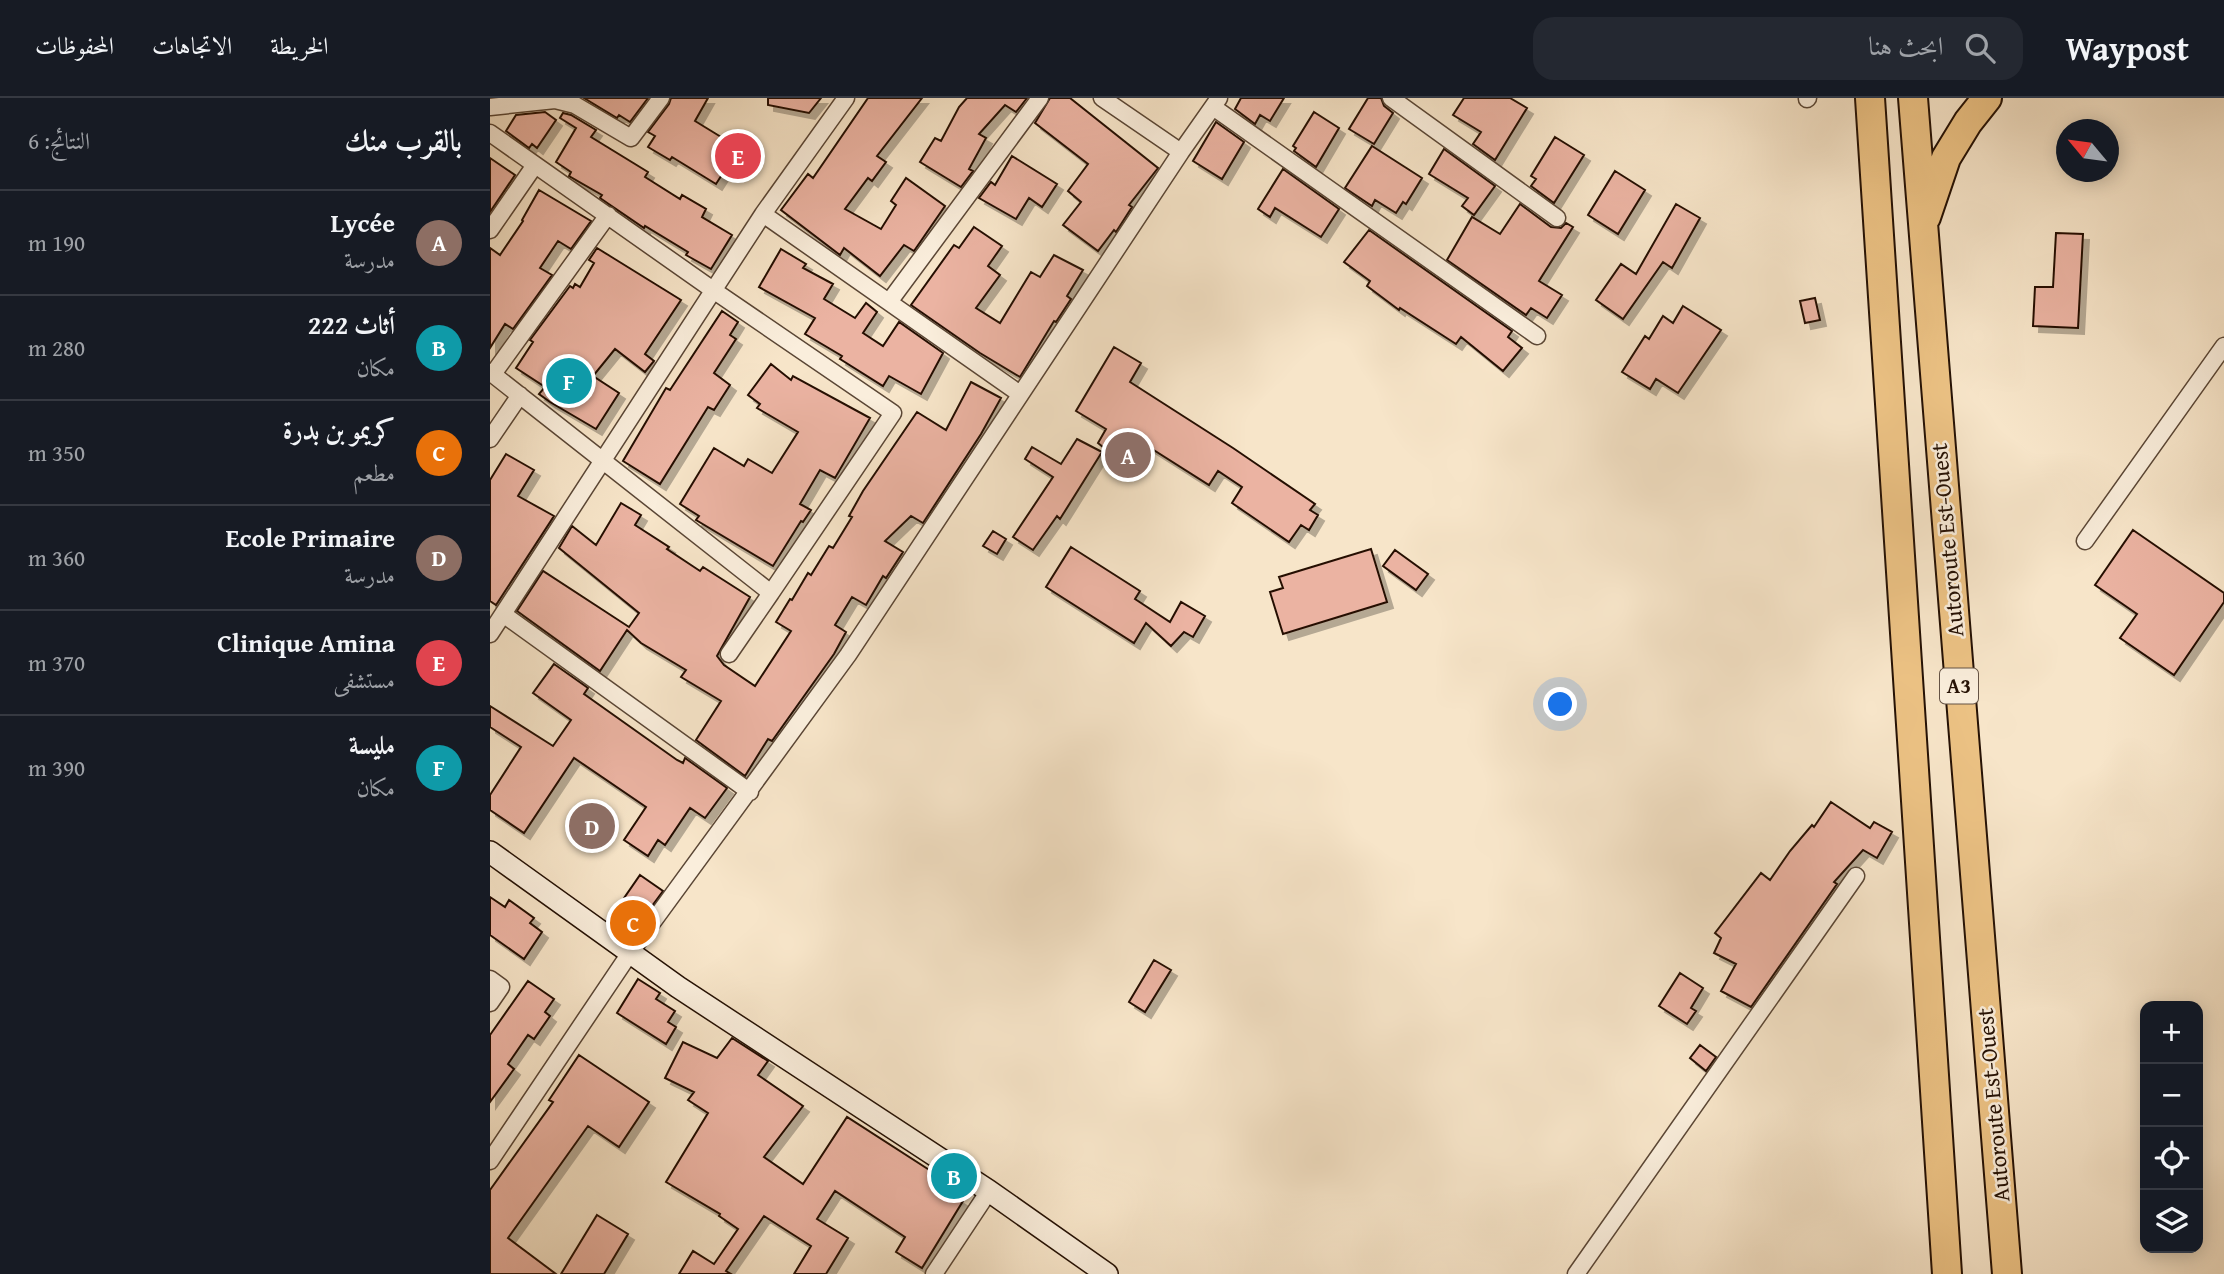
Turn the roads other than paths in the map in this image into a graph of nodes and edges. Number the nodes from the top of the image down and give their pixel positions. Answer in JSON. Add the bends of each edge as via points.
{"nodes":[{"id":1,"x":661,"y":98,"type":"edge"},
{"id":2,"x":846,"y":98,"type":"edge"},
{"id":3,"x":1040,"y":98,"type":"edge"},
{"id":4,"x":1102,"y":98,"type":"edge"},
{"id":5,"x":1391,"y":98,"type":"edge"},
{"id":6,"x":1913,"y":98,"type":"edge"},
{"id":7,"x":1987,"y":98,"type":"edge"},
{"id":8,"x":1870,"y":99,"type":"edge"},
{"id":9,"x":1216,"y":103,"type":"edge"},
{"id":10,"x":490,"y":107,"type":"edge"},
{"id":11,"x":490,"y":133,"type":"edge"},
{"id":12,"x":1181,"y":152,"type":"junction"},
{"id":13,"x":535,"y":165,"type":"junction"},
{"id":14,"x":763,"y":214,"type":"junction"},
{"id":15,"x":608,"y":215,"type":"junction"},
{"id":16,"x":1557,"y":218,"type":"dead end"},
{"id":17,"x":1923,"y":227,"type":"junction"},
{"id":18,"x":490,"y":230,"type":"edge"},
{"id":19,"x":713,"y":290,"type":"junction"},
{"id":20,"x":889,"y":302,"type":"junction"},
{"id":21,"x":1536,"y":336,"type":"dead end"},
{"id":22,"x":2224,"y":346,"type":"edge"},
{"id":23,"x":492,"y":373,"type":"edge"},
{"id":24,"x":1020,"y":394,"type":"junction"},
{"id":25,"x":520,"y":395,"type":"junction"},
{"id":26,"x":490,"y":439,"type":"edge"},
{"id":27,"x":602,"y":459,"type":"junction"},
{"id":28,"x":2085,"y":541,"type":"dead end"},
{"id":29,"x":771,"y":593,"type":"junction"},
{"id":30,"x":503,"y":614,"type":"junction"},
{"id":31,"x":490,"y":634,"type":"edge"},
{"id":32,"x":729,"y":654,"type":"dead end"},
{"id":33,"x":750,"y":792,"type":"junction"},
{"id":34,"x":490,"y":852,"type":"edge"},
{"id":35,"x":1856,"y":876,"type":"dead end"},
{"id":36,"x":631,"y":953,"type":"junction"},
{"id":37,"x":490,"y":979,"type":"edge"},
{"id":38,"x":490,"y":1003,"type":"edge"},
{"id":39,"x":490,"y":1161,"type":"edge"},
{"id":40,"x":989,"y":1191,"type":"junction"},
{"id":41,"x":934,"y":1274,"type":"edge"},
{"id":42,"x":1107,"y":1274,"type":"edge"},
{"id":43,"x":1576,"y":1274,"type":"edge"},
{"id":44,"x":1947,"y":1274,"type":"edge"},
{"id":45,"x":2007,"y":1274,"type":"edge"}],
"edges":[{"from":1,"to":10,"type":"street","via":[[631,138],[575,105],[555,100]]},
{"from":2,"to":14,"type":"street"},
{"from":3,"to":20,"type":"street"},
{"from":4,"to":12,"type":"street"},
{"from":5,"to":16,"type":"street"},
{"from":6,"to":17,"type":"highway","name":"Autoroute Est-Ouest","number":"A3"},
{"from":7,"to":17,"type":"highway","via":[[1946,158]]},
{"from":8,"to":44,"type":"highway","name":"Autoroute Est-Ouest","number":"A3"},
{"from":9,"to":12,"type":"street"},
{"from":9,"to":21,"type":"street"},
{"from":11,"to":13,"type":"street"},
{"from":12,"to":24,"type":"street"},
{"from":13,"to":15,"type":"street"},
{"from":13,"to":18,"type":"street"},
{"from":14,"to":19,"type":"street"},
{"from":14,"to":20,"type":"street"},
{"from":15,"to":19,"type":"street"},
{"from":15,"to":23,"type":"street"},
{"from":17,"to":45,"type":"highway","name":"Autoroute Est-Ouest","number":"A3"},
{"from":19,"to":27,"type":"street"},
{"from":19,"to":29,"type":"street","via":[[893,413]]},
{"from":20,"to":24,"type":"street"},
{"from":22,"to":28,"type":"street"},
{"from":23,"to":25,"type":"street"},
{"from":24,"to":33,"type":"street","via":[[848,655]]},
{"from":25,"to":26,"type":"street"},
{"from":25,"to":27,"type":"street"},
{"from":27,"to":29,"type":"street"},
{"from":27,"to":30,"type":"street"},
{"from":29,"to":32,"type":"street"},
{"from":30,"to":31,"type":"street"},
{"from":30,"to":33,"type":"street"},
{"from":33,"to":36,"type":"street"},
{"from":34,"to":36,"type":"main road"},
{"from":35,"to":43,"type":"street"},
{"from":36,"to":39,"type":"street"},
{"from":36,"to":40,"type":"main road"},
{"from":37,"to":38,"type":"street","via":[[501,987]]},
{"from":40,"to":41,"type":"street"},
{"from":40,"to":42,"type":"main road"}]}
